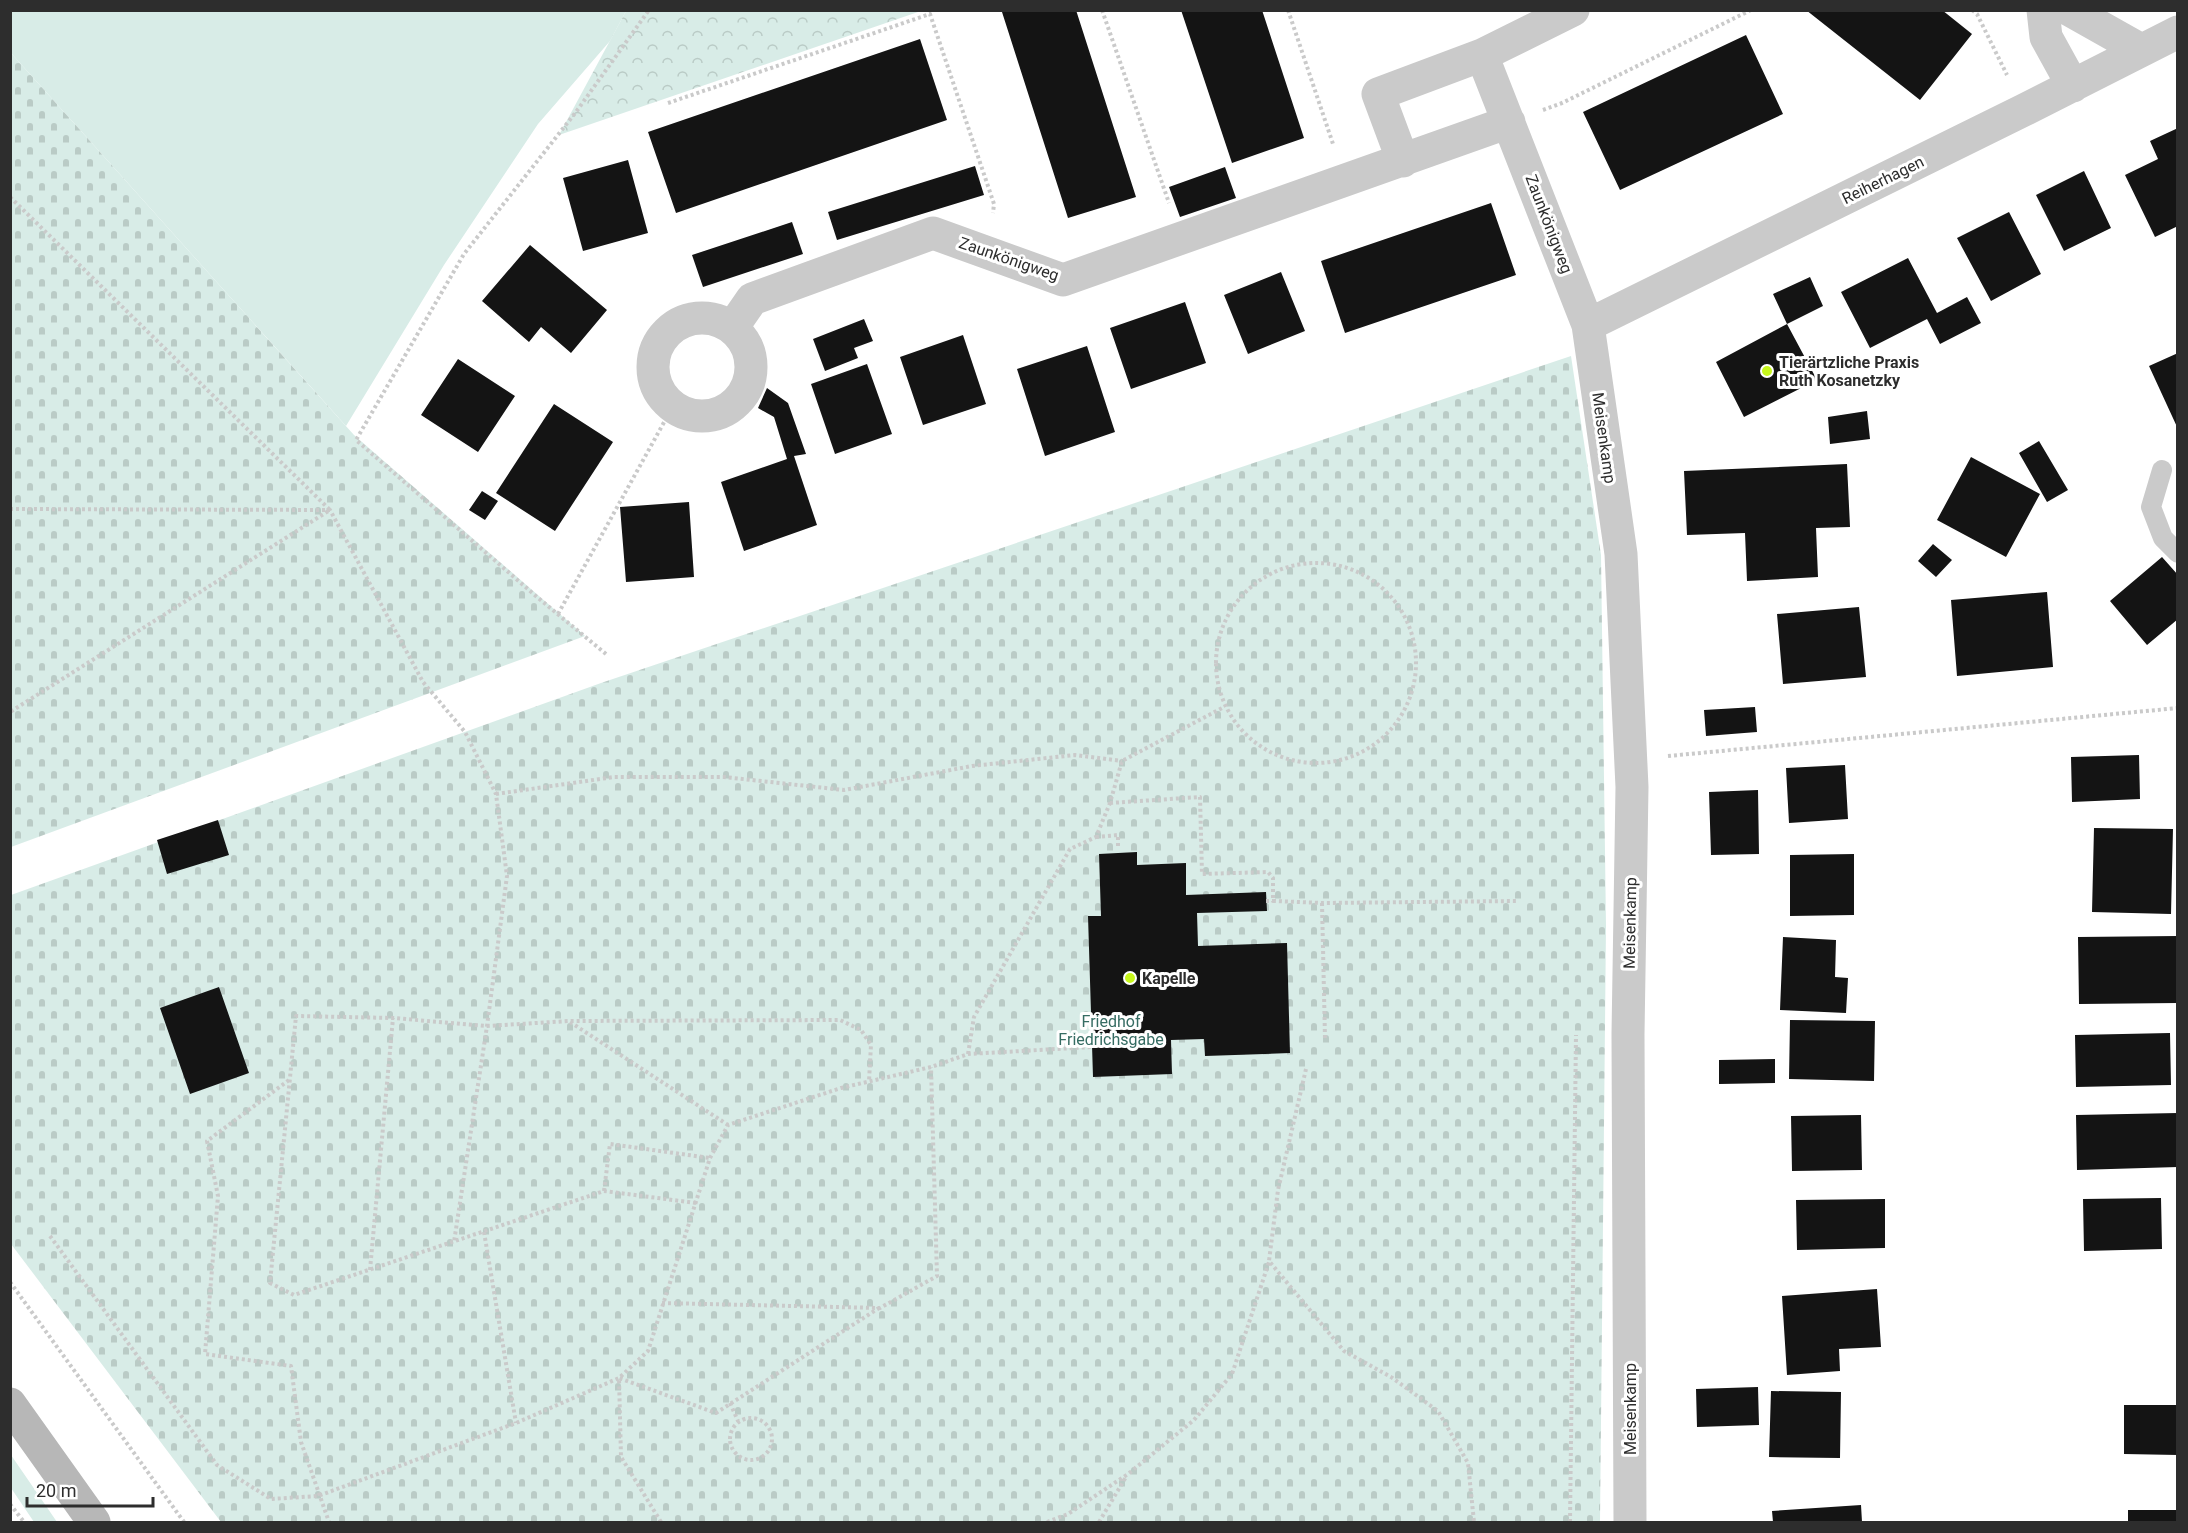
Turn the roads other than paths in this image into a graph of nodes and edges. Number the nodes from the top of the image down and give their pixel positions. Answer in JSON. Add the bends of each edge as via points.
{"nodes":[{"id":1,"x":1573,"y":10,"type":"edge"},
{"id":2,"x":2043,"y":10,"type":"edge"},
{"id":3,"x":2070,"y":10,"type":"edge"},
{"id":4,"x":2178,"y":32,"type":"edge"},
{"id":5,"x":2141,"y":50,"type":"junction"},
{"id":6,"x":1482,"y":55,"type":"junction"},
{"id":7,"x":2073,"y":86,"type":"junction"},
{"id":8,"x":1509,"y":122,"type":"junction"},
{"id":9,"x":1403,"y":161,"type":"junction"},
{"id":10,"x":1588,"y":325,"type":"junction"},
{"id":11,"x":732,"y":328,"type":"junction"},
{"id":12,"x":2162,"y":470,"type":"dead end"},
{"id":13,"x":2178,"y":553,"type":"edge"},
{"id":14,"x":10,"y":1404,"type":"edge"},
{"id":15,"x":94,"y":1522,"type":"edge"},
{"id":16,"x":1630,"y":1522,"type":"edge"}],
"edges":[{"from":1,"to":6,"type":"street"},
{"from":2,"to":7,"type":"street","via":[[2046,36]]},
{"from":3,"to":5,"type":"street"},
{"from":4,"to":5,"type":"street","name":"Reiherhagen"},
{"from":5,"to":7,"type":"street","name":"Reiherhagen"},
{"from":6,"to":8,"type":"street","name":"Zaunkönigweg"},
{"from":6,"to":9,"type":"street","via":[[1377,94]]},
{"from":7,"to":10,"type":"street","name":"Reiherhagen"},
{"from":8,"to":9,"type":"street","name":"Zaunkönigweg"},
{"from":8,"to":10,"type":"street","name":"Zaunkönigweg"},
{"from":9,"to":11,"type":"street","name":"Zaunkönigweg","via":[[1063,280],[933,233],[752,299]]},
{"from":10,"to":16,"type":"street","name":"Meisenkamp","via":[[1621,554],[1632,787],[1628,1034]]},
{"from":11,"to":11,"type":"street","via":[[701,318],[685,321],[660,342],[654,359],[655,378],[658,389],[673,406],[705,416],[723,411],[739,400],[748,384],[751,365],[742,338]]},
{"from":12,"to":13,"type":"lane","via":[[2151,507],[2163,538]]},
{"from":14,"to":15,"type":"main road"}]}
